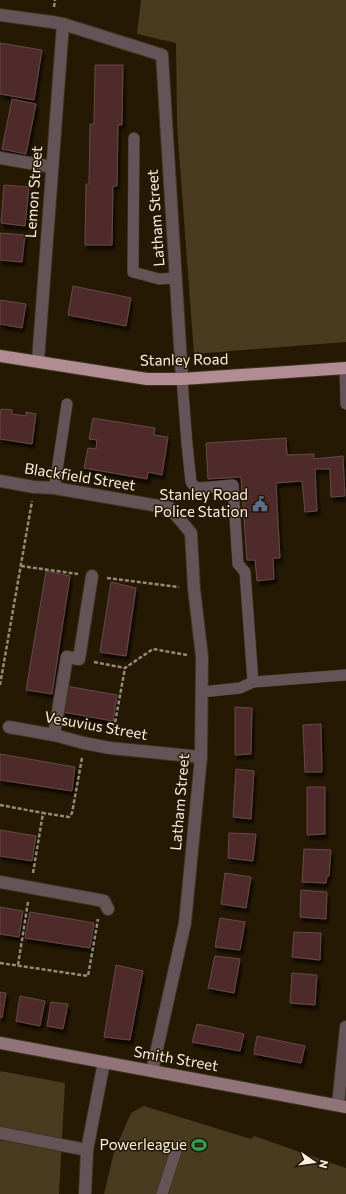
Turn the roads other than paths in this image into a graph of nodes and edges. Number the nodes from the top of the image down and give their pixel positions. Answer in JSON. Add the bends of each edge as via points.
{"nodes":[{"id":1,"x":0,"y":15,"type":"edge"},
{"id":2,"x":63,"y":24,"type":"junction"},
{"id":3,"x":134,"y":138,"type":"dead end"},
{"id":4,"x":0,"y":158,"type":"edge"},
{"id":5,"x":52,"y":167,"type":"junction"},
{"id":6,"x":176,"y":278,"type":"junction"},
{"id":7,"x":0,"y":356,"type":"edge"},
{"id":8,"x":38,"y":361,"type":"junction"},
{"id":9,"x":345,"y":368,"type":"edge"},
{"id":10,"x":182,"y":379,"type":"junction"},
{"id":11,"x":67,"y":404,"type":"dead end"},
{"id":12,"x":346,"y":404,"type":"edge"},
{"id":13,"x":0,"y":481,"type":"edge"},
{"id":14,"x":54,"y":488,"type":"junction"},
{"id":15,"x":191,"y":533,"type":"joint"},
{"id":16,"x":92,"y":576,"type":"dead end"},
{"id":17,"x":346,"y":675,"type":"edge"},
{"id":18,"x":253,"y":682,"type":"junction"},
{"id":19,"x":202,"y":692,"type":"junction"},
{"id":20,"x":9,"y":727,"type":"dead end"},
{"id":21,"x":54,"y":735,"type":"junction"},
{"id":22,"x":201,"y":757,"type":"junction"},
{"id":23,"x":0,"y":882,"type":"edge"},
{"id":24,"x":104,"y":904,"type":"road end"},
{"id":25,"x":346,"y":1027,"type":"edge"},
{"id":26,"x":0,"y":1043,"type":"edge"},
{"id":27,"x":104,"y":1062,"type":"junction"},
{"id":28,"x":152,"y":1071,"type":"junction"},
{"id":29,"x":342,"y":1106,"type":"edge"},
{"id":30,"x":0,"y":1133,"type":"edge"},
{"id":31,"x":178,"y":1146,"type":"dead end"},
{"id":32,"x":87,"y":1150,"type":"junction"},
{"id":33,"x":85,"y":1194,"type":"edge"},
{"id":34,"x":162,"y":1194,"type":"edge"}],
"edges":[{"from":1,"to":2,"type":"street"},
{"from":2,"to":5,"type":"street","name":"Lemon Street"},
{"from":2,"to":6,"type":"street","name":"Latham Street","via":[[162,55]]},
{"from":3,"to":6,"type":"lane","via":[[133,272],[159,279]]},
{"from":4,"to":5,"type":"street"},
{"from":5,"to":8,"type":"street","name":"Lemon Street"},
{"from":6,"to":10,"type":"street","name":"Latham Street"},
{"from":7,"to":8,"type":"main road","name":"Stanley Road"},
{"from":8,"to":10,"type":"main road","name":"Stanley Road","via":[[147,379]]},
{"from":9,"to":10,"type":"main road","name":"Stanley Road"},
{"from":9,"to":12,"type":"lane"},
{"from":10,"to":18,"type":"lane","via":[[191,482],[199,488],[233,485],[238,564],[245,572]]},
{"from":11,"to":14,"type":"lane"},
{"from":13,"to":14,"type":"street","name":"Blackfield Street"},
{"from":14,"to":15,"type":"street","name":"Blackfield Street","via":[[170,508]]},
{"from":15,"to":19,"type":"street","name":"Latham Street","via":[[202,657]]},
{"from":16,"to":21,"type":"street","via":[[79,659],[67,657]]},
{"from":17,"to":18,"type":"lane"},
{"from":18,"to":19,"type":"lane","via":[[240,688]]},
{"from":19,"to":22,"type":"street","name":"Latham Street"},
{"from":20,"to":21,"type":"street","name":"Vesuvius Street"},
{"from":21,"to":22,"type":"street","name":"Vesuvius Street","via":[[110,748]]},
{"from":22,"to":28,"type":"street","name":"Latham Street","via":[[185,923]]},
{"from":23,"to":24,"type":"street"},
{"from":25,"to":29,"type":"street"},
{"from":26,"to":27,"type":"street","name":"Smith Street"},
{"from":27,"to":28,"type":"street","name":"Smith Street"},
{"from":27,"to":32,"type":"street"},
{"from":28,"to":29,"type":"street","name":"Smith Street"},
{"from":30,"to":32,"type":"street"},
{"from":31,"to":34,"type":"lane"},
{"from":32,"to":33,"type":"street"}]}
